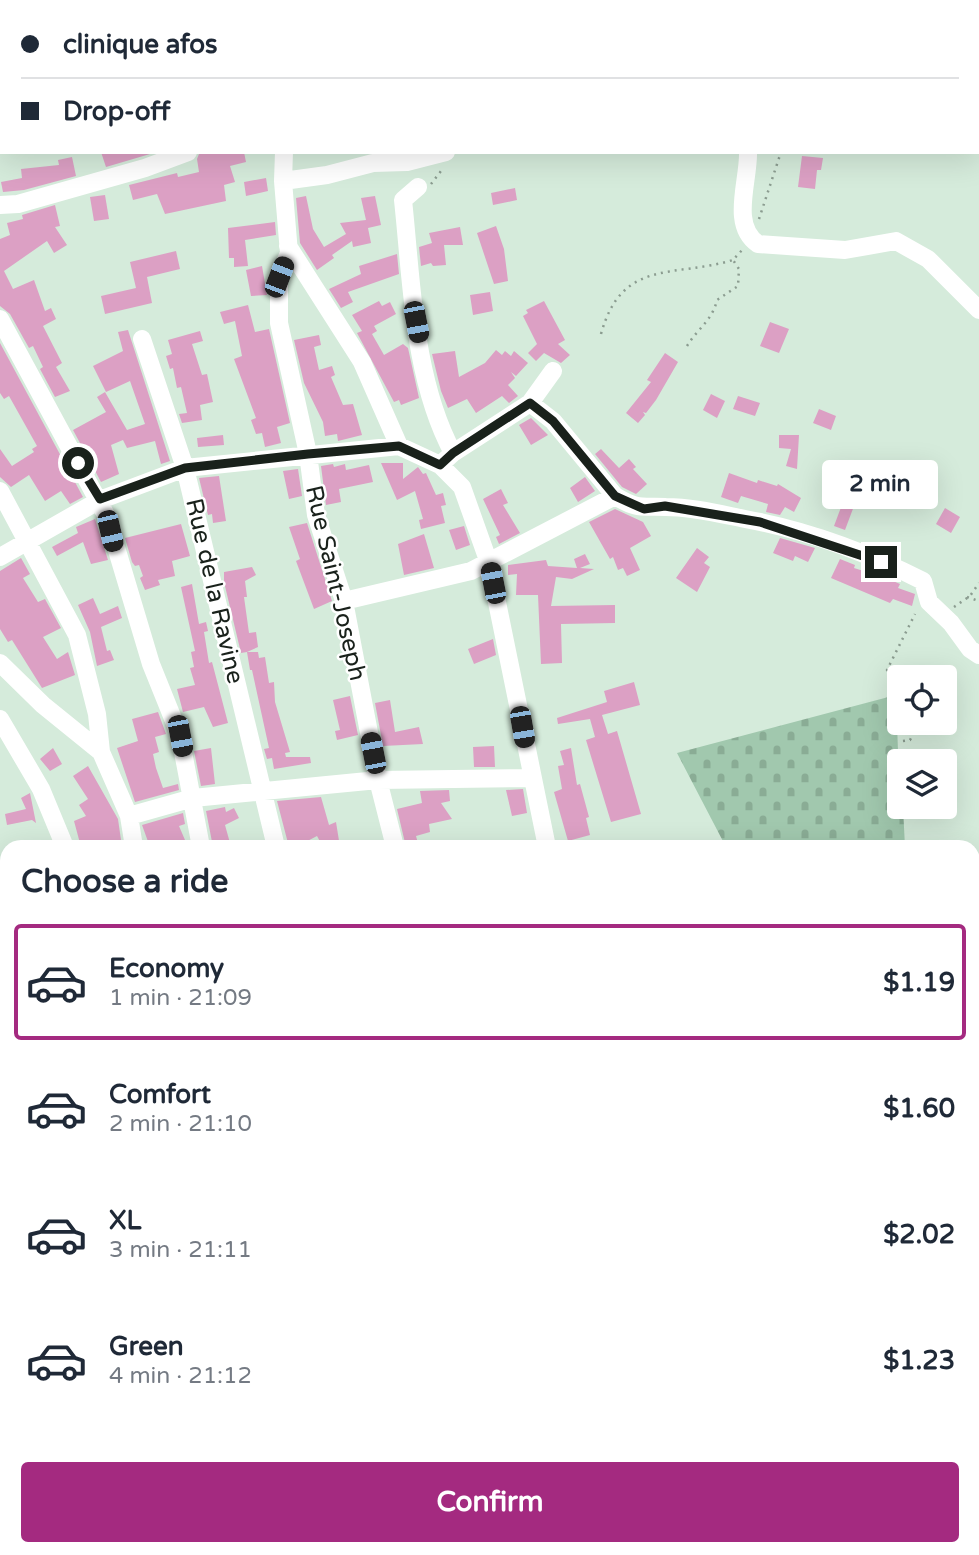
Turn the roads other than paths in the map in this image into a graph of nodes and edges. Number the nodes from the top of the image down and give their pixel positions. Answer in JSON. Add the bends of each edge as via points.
{"nodes":[{"id":1,"x":183,"y":154,"type":"edge"},
{"id":2,"x":284,"y":154,"type":"edge"},
{"id":3,"x":439,"y":154,"type":"edge"},
{"id":4,"x":748,"y":154,"type":"edge"},
{"id":5,"x":283,"y":180,"type":"junction"},
{"id":6,"x":418,"y":187,"type":"road end"},
{"id":7,"x":0,"y":205,"type":"edge"},
{"id":8,"x":288,"y":246,"type":"junction"},
{"id":9,"x":979,"y":310,"type":"edge"},
{"id":10,"x":0,"y":319,"type":"edge"},
{"id":11,"x":142,"y":339,"type":"dead end"},
{"id":12,"x":553,"y":371,"type":"dead end"},
{"id":13,"x":530,"y":403,"type":"junction"},
{"id":14,"x":399,"y":446,"type":"junction"},
{"id":15,"x":308,"y":454,"type":"junction"},
{"id":16,"x":447,"y":459,"type":"junction"},
{"id":17,"x":185,"y":468,"type":"junction"},
{"id":18,"x":0,"y":491,"type":"edge"},
{"id":19,"x":615,"y":496,"type":"junction"},
{"id":20,"x":100,"y":499,"type":"junction"},
{"id":21,"x":28,"y":540,"type":"junction"},
{"id":22,"x":0,"y":557,"type":"edge"},
{"id":23,"x":489,"y":563,"type":"junction"},
{"id":24,"x":345,"y":601,"type":"junction"},
{"id":25,"x":979,"y":656,"type":"edge"},
{"id":26,"x":0,"y":663,"type":"edge"},
{"id":27,"x":0,"y":719,"type":"edge"},
{"id":28,"x":101,"y":752,"type":"junction"},
{"id":29,"x":532,"y":778,"type":"junction"},
{"id":30,"x":378,"y":780,"type":"junction"},
{"id":31,"x":263,"y":792,"type":"junction"},
{"id":32,"x":193,"y":799,"type":"junction"},
{"id":33,"x":129,"y":816,"type":"junction"},
{"id":34,"x":62,"y":840,"type":"edge"},
{"id":35,"x":133,"y":840,"type":"edge"},
{"id":36,"x":200,"y":840,"type":"edge"},
{"id":37,"x":274,"y":840,"type":"edge"},
{"id":38,"x":393,"y":840,"type":"edge"},
{"id":39,"x":545,"y":840,"type":"edge"}],
"edges":[{"from":1,"to":7,"type":"street","via":[[18,204]]},
{"from":2,"to":5,"type":"street","name":"Rue Saint-Joseph"},
{"from":3,"to":5,"type":"street"},
{"from":4,"to":9,"type":"street","via":[[742,222],[751,240],[845,250],[896,241],[928,259]]},
{"from":5,"to":8,"type":"street","name":"Rue Saint-Joseph"},
{"from":6,"to":16,"type":"street","via":[[403,200],[416,322]]},
{"from":8,"to":14,"type":"street","via":[[362,362]]},
{"from":8,"to":15,"type":"street","name":"Rue Saint-Joseph","via":[[279,277],[279,323]]},
{"from":10,"to":20,"type":"street"},
{"from":11,"to":17,"type":"street","name":"Rue de la Ravine"},
{"from":12,"to":13,"type":"street"},
{"from":13,"to":16,"type":"street"},
{"from":13,"to":19,"type":"street","via":[[553,421]]},
{"from":14,"to":15,"type":"street"},
{"from":14,"to":16,"type":"street"},
{"from":15,"to":17,"type":"street"},
{"from":15,"to":24,"type":"street","name":"Rue Saint-Joseph","via":[[316,515]]},
{"from":16,"to":23,"type":"street"},
{"from":17,"to":20,"type":"street"},
{"from":17,"to":31,"type":"street","name":"Rue de la Ravine"},
{"from":18,"to":21,"type":"street"},
{"from":19,"to":23,"type":"street"},
{"from":19,"to":25,"type":"street","via":[[644,509],[665,506],[760,522],[868,557],[923,581],[929,603]]},
{"from":20,"to":21,"type":"street"},
{"from":20,"to":32,"type":"street","via":[[151,664],[180,736]]},
{"from":21,"to":22,"type":"street"},
{"from":21,"to":28,"type":"street","via":[[77,635],[97,714]]},
{"from":23,"to":24,"type":"street"},
{"from":23,"to":29,"type":"street"},
{"from":24,"to":30,"type":"street","name":"Rue Saint-Joseph"},
{"from":26,"to":28,"type":"street"},
{"from":27,"to":34,"type":"street","via":[[41,789]]},
{"from":28,"to":33,"type":"street"},
{"from":29,"to":30,"type":"street"},
{"from":29,"to":39,"type":"street"},
{"from":30,"to":31,"type":"street"},
{"from":30,"to":38,"type":"street","name":"Rue Saint-Joseph"},
{"from":31,"to":32,"type":"street"},
{"from":31,"to":37,"type":"street","name":"Rue de la Ravine"},
{"from":32,"to":33,"type":"street"},
{"from":32,"to":36,"type":"street"},
{"from":33,"to":35,"type":"street"}]}
